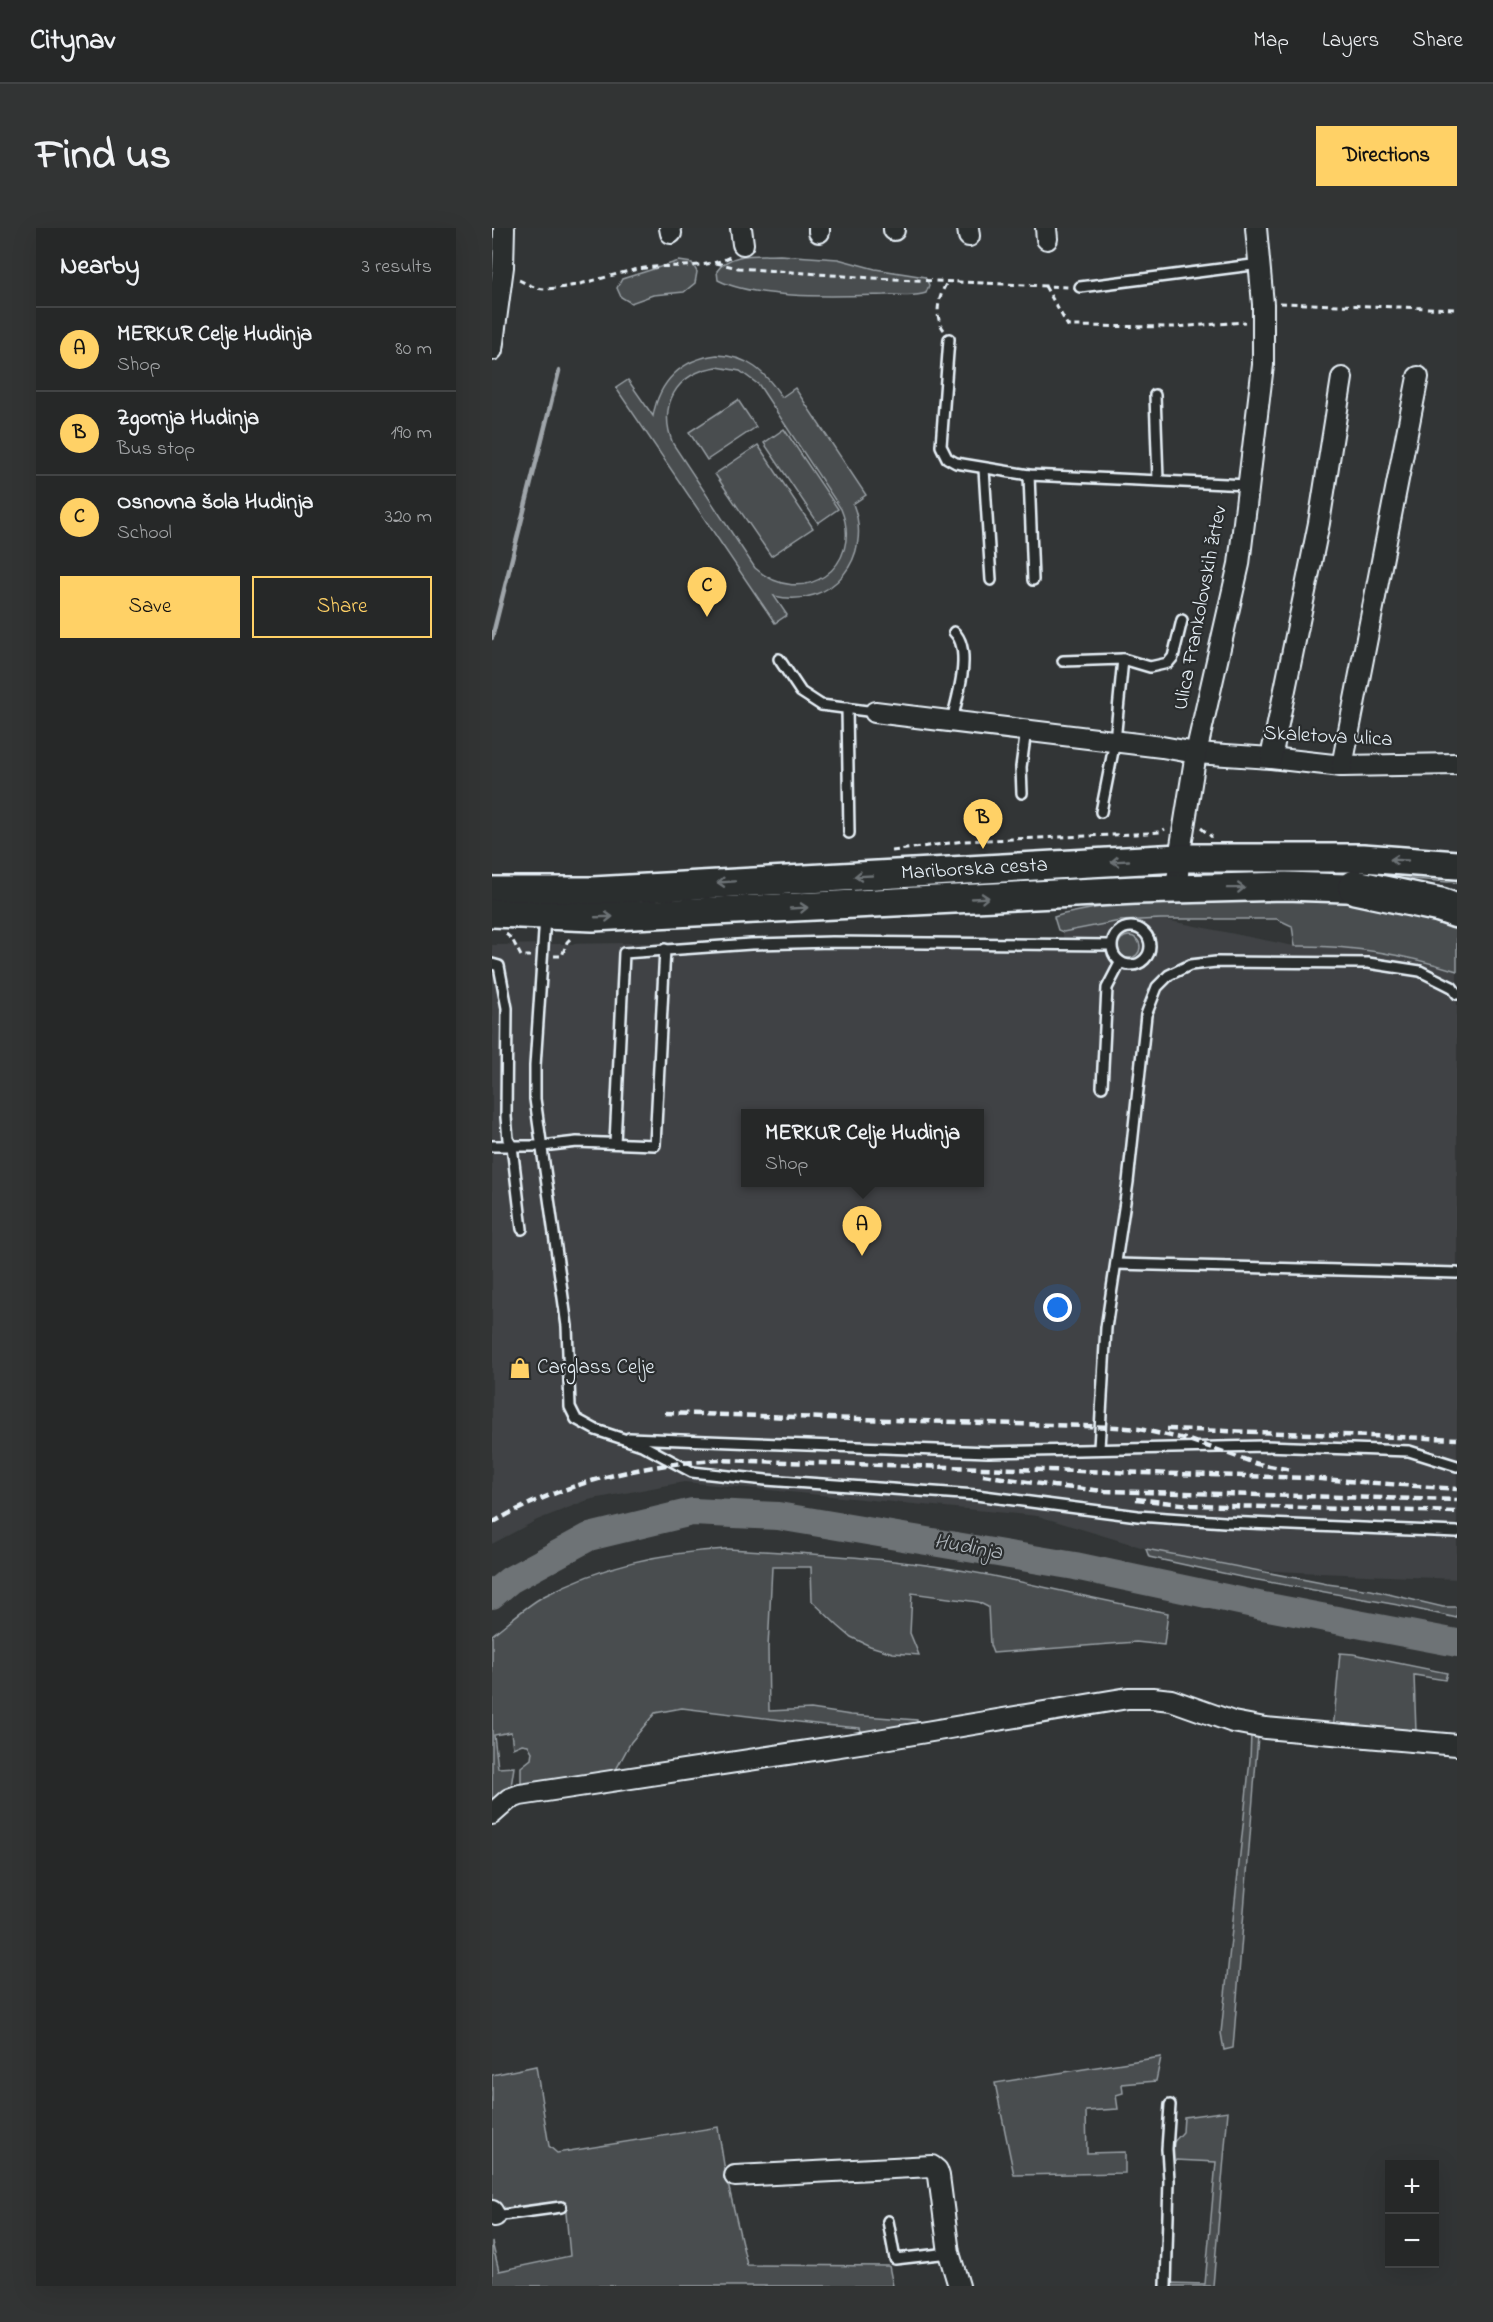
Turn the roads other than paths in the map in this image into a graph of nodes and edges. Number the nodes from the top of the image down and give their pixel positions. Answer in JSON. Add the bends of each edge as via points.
{"nodes":[{"id":1,"x":504,"y":228,"type":"edge"},
{"id":2,"x":1256,"y":228,"type":"edge"},
{"id":3,"x":1260,"y":264,"type":"junction"},
{"id":4,"x":1080,"y":287,"type":"road end"},
{"id":5,"x":949,"y":339,"type":"road end"},
{"id":6,"x":492,"y":350,"type":"edge"},
{"id":7,"x":1418,"y":377,"type":"dead end"},
{"id":8,"x":1342,"y":378,"type":"dead end"},
{"id":9,"x":1155,"y":395,"type":"dead end"},
{"id":10,"x":984,"y":469,"type":"junction"},
{"id":11,"x":1029,"y":475,"type":"junction"},
{"id":12,"x":1158,"y":480,"type":"junction"},
{"id":13,"x":1248,"y":485,"type":"junction"},
{"id":14,"x":991,"y":580,"type":"dead end"},
{"id":15,"x":1033,"y":580,"type":"dead end"},
{"id":16,"x":1182,"y":620,"type":"dead end"},
{"id":17,"x":954,"y":632,"type":"dead end"},
{"id":18,"x":779,"y":659,"type":"dead end"},
{"id":19,"x":1123,"y":659,"type":"junction"},
{"id":20,"x":1063,"y":661,"type":"dead end"},
{"id":21,"x":846,"y":708,"type":"junction"},
{"id":22,"x":875,"y":712,"type":"joint"},
{"id":23,"x":952,"y":720,"type":"junction"},
{"id":24,"x":1026,"y":730,"type":"junction"},
{"id":25,"x":1115,"y":741,"type":"junction"},
{"id":26,"x":1196,"y":753,"type":"junction"},
{"id":27,"x":1271,"y":758,"type":"junction"},
{"id":28,"x":1457,"y":764,"type":"edge"},
{"id":29,"x":1342,"y":766,"type":"junction"},
{"id":30,"x":1022,"y":793,"type":"dead end"},
{"id":31,"x":1101,"y":812,"type":"dead end"},
{"id":32,"x":849,"y":833,"type":"dead end"},
{"id":33,"x":1179,"y":858,"type":"junction"},
{"id":34,"x":1457,"y":865,"type":"edge"},
{"id":35,"x":1355,"y":887,"type":"junction"},
{"id":36,"x":1177,"y":889,"type":"junction"},
{"id":37,"x":492,"y":891,"type":"edge"},
{"id":38,"x":1457,"y":894,"type":"edge"},
{"id":39,"x":547,"y":904,"type":"junction"},
{"id":40,"x":1457,"y":912,"type":"edge"},
{"id":41,"x":498,"y":923,"type":"edge"},
{"id":42,"x":1111,"y":945,"type":"junction"},
{"id":43,"x":665,"y":949,"type":"junction"},
{"id":44,"x":1120,"y":963,"type":"junction"},
{"id":45,"x":492,"y":964,"type":"edge"},
{"id":46,"x":1457,"y":994,"type":"edge"},
{"id":47,"x":1102,"y":1087,"type":"dead end"},
{"id":48,"x":615,"y":1143,"type":"junction"},
{"id":49,"x":492,"y":1146,"type":"edge"},
{"id":50,"x":512,"y":1146,"type":"junction"},
{"id":51,"x":542,"y":1146,"type":"junction"},
{"id":52,"x":522,"y":1228,"type":"dead end"},
{"id":53,"x":1116,"y":1264,"type":"junction"},
{"id":54,"x":1457,"y":1273,"type":"edge"},
{"id":55,"x":617,"y":1437,"type":"junction"},
{"id":56,"x":1099,"y":1448,"type":"junction"},
{"id":57,"x":1457,"y":1466,"type":"edge"},
{"id":58,"x":1457,"y":1532,"type":"edge"},
{"id":59,"x":1457,"y":1745,"type":"edge"},
{"id":60,"x":492,"y":1814,"type":"edge"},
{"id":61,"x":1170,"y":2105,"type":"dead end"},
{"id":62,"x":735,"y":2176,"type":"dead end"},
{"id":63,"x":561,"y":2207,"type":"dead end"},
{"id":64,"x":493,"y":2213,"type":"edge"},
{"id":65,"x":888,"y":2221,"type":"dead end"},
{"id":66,"x":950,"y":2253,"type":"junction"},
{"id":67,"x":959,"y":2286,"type":"edge"},
{"id":68,"x":1166,"y":2286,"type":"edge"}],
"edges":[{"from":1,"to":6,"type":"street"},
{"from":2,"to":3,"type":"street","name":"Ulica Frankolovskih žrtev"},
{"from":3,"to":4,"type":"lane"},
{"from":3,"to":13,"type":"street","name":"Ulica Frankolovskih žrtev","via":[[1263,365]]},
{"from":5,"to":10,"type":"lane","via":[[941,446],[947,458],[956,463]]},
{"from":7,"to":29,"type":"street"},
{"from":8,"to":27,"type":"street","via":[[1319,523]]},
{"from":9,"to":12,"type":"lane"},
{"from":10,"to":11,"type":"lane"},
{"from":10,"to":14,"type":"lane"},
{"from":11,"to":12,"type":"lane"},
{"from":11,"to":15,"type":"lane"},
{"from":12,"to":13,"type":"lane"},
{"from":13,"to":26,"type":"street","name":"Ulica Frankolovskih žrtev","via":[[1239,564]]},
{"from":16,"to":19,"type":"lane","via":[[1168,663],[1150,667]]},
{"from":17,"to":23,"type":"lane","via":[[959,636],[963,657]]},
{"from":18,"to":21,"type":"lane","via":[[801,692],[821,705]]},
{"from":19,"to":20,"type":"lane"},
{"from":19,"to":25,"type":"lane"},
{"from":21,"to":22,"type":"lane"},
{"from":21,"to":32,"type":"lane"},
{"from":22,"to":23,"type":"street","name":"Skaletova ulica"},
{"from":23,"to":24,"type":"street","name":"Skaletova ulica"},
{"from":24,"to":25,"type":"street","name":"Skaletova ulica"},
{"from":24,"to":30,"type":"lane"},
{"from":25,"to":26,"type":"street","name":"Skaletova ulica"},
{"from":25,"to":31,"type":"lane"},
{"from":26,"to":27,"type":"street","name":"Skaletova ulica"},
{"from":26,"to":33,"type":"street","name":"Ulica Frankolovskih žrtev"},
{"from":27,"to":29,"type":"street","name":"Skaletova ulica"},
{"from":28,"to":29,"type":"street","name":"Skaletova ulica"},
{"from":34,"to":33,"type":"main road","name":"Mariborska cesta","one_way":true,"via":[[1363,858]]},
{"from":33,"to":36,"type":"street","name":"Ulica Frankolovskih žrtev"},
{"from":33,"to":39,"type":"main road","name":"Mariborska cesta","one_way":true},
{"from":36,"to":35,"type":"main road","name":"Mariborska cesta","one_way":true},
{"from":35,"to":38,"type":"main road","name":"Mariborska cesta"},
{"from":35,"to":40,"type":"highway"},
{"from":39,"to":36,"type":"main road","name":"Mariborska cesta","one_way":true,"via":[[677,914]]},
{"from":37,"to":39,"type":"main road","name":"Mariborska cesta"},
{"from":39,"to":41,"type":"main road","name":"Mariborska cesta"},
{"from":39,"to":51,"type":"lane","via":[[535,1066]]},
{"from":42,"to":43,"type":"lane","via":[[903,942]]},
{"from":42,"to":44,"type":"lane","via":[[1113,956]]},
{"from":42,"to":44,"type":"lane","via":[[1115,934],[1123,928],[1135,927],[1145,932],[1150,942],[1149,954],[1141,963]]},
{"from":43,"to":48,"type":"lane","via":[[624,952]]},
{"from":43,"to":48,"type":"lane","via":[[656,1145]]},
{"from":44,"to":47,"type":"lane","via":[[1107,988]]},
{"from":45,"to":50,"type":"lane","via":[[499,966],[507,1008],[506,1117]]},
{"from":46,"to":53,"type":"lane","via":[[1452,987],[1420,971],[1368,963],[1216,962],[1190,965],[1169,975],[1157,987],[1146,1014]]},
{"from":48,"to":51,"type":"lane"},
{"from":49,"to":50,"type":"lane"},
{"from":50,"to":51,"type":"lane"},
{"from":50,"to":52,"type":"lane"},
{"from":51,"to":55,"type":"lane","via":[[567,1326],[570,1407],[576,1419]]},
{"from":53,"to":54,"type":"lane"},
{"from":53,"to":56,"type":"lane","via":[[1106,1328]]},
{"from":55,"to":56,"type":"lane","via":[[988,1452]]},
{"from":55,"to":58,"type":"lane","via":[[642,1445],[692,1472],[976,1495],[1138,1516]]},
{"from":56,"to":57,"type":"lane","via":[[1265,1446],[1408,1451]]},
{"from":59,"to":60,"type":"street","via":[[1265,1728],[1233,1722],[1171,1700],[1128,1698],[520,1795]]},
{"from":61,"to":68,"type":"lane"},
{"from":62,"to":66,"type":"street","via":[[932,2166],[939,2176]]},
{"from":63,"to":64,"type":"lane"},
{"from":65,"to":66,"type":"lane","via":[[895,2259]]},
{"from":66,"to":67,"type":"street"}]}
